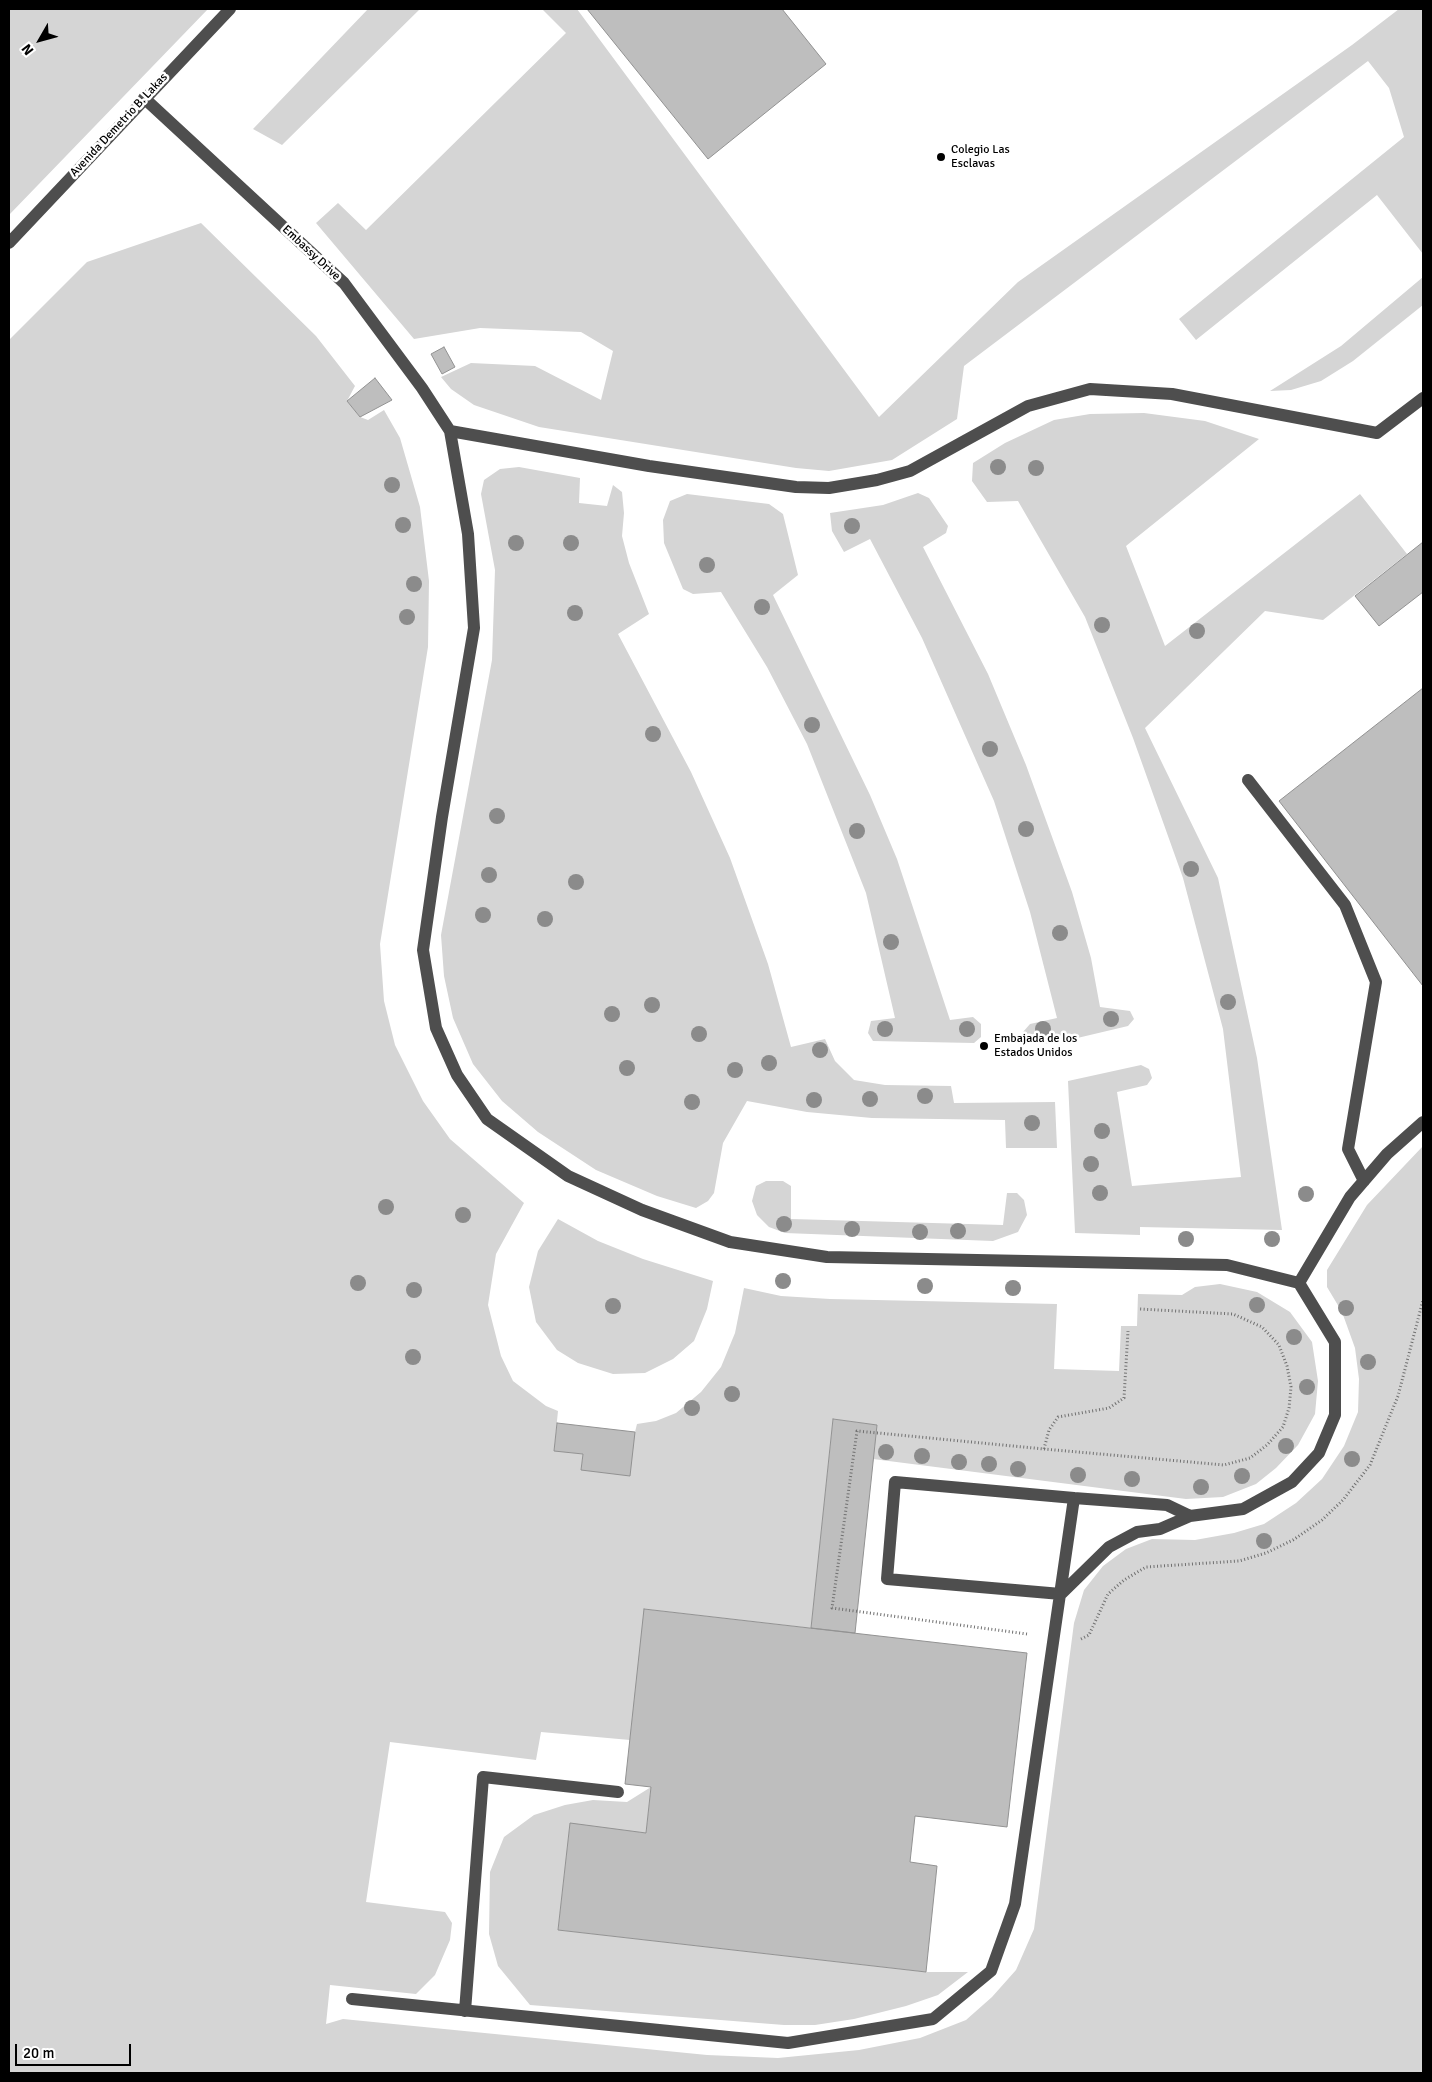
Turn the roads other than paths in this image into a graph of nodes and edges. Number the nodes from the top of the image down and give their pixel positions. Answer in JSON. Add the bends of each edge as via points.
{"nodes":[{"id":1,"x":230,"y":9,"type":"edge"},
{"id":2,"x":144,"y":98,"type":"junction"},
{"id":3,"x":9,"y":243,"type":"edge"},
{"id":4,"x":1423,"y":398,"type":"edge"},
{"id":5,"x":450,"y":432,"type":"junction"},
{"id":6,"x":1248,"y":780,"type":"dead end"},
{"id":7,"x":1423,"y":1122,"type":"edge"},
{"id":8,"x":1364,"y":1180,"type":"junction"},
{"id":9,"x":1300,"y":1283,"type":"junction"},
{"id":10,"x":1074,"y":1498,"type":"junction"},
{"id":11,"x":1190,"y":1516,"type":"junction"},
{"id":12,"x":1061,"y":1594,"type":"junction"},
{"id":13,"x":618,"y":1792,"type":"dead end"},
{"id":14,"x":352,"y":1999,"type":"dead end"},
{"id":15,"x":465,"y":2011,"type":"junction"}],
"edges":[{"from":1,"to":2,"type":"street","name":"Avenida Demetrio B. Lakas"},
{"from":2,"to":3,"type":"street","name":"Avenida Demetrio B. Lakas"},
{"from":2,"to":5,"type":"street","name":"Embassy Drive","via":[[344,284],[422,388]]},
{"from":4,"to":5,"type":"street","via":[[1377,433],[1172,394],[1090,389],[1028,406],[910,471],[829,488],[796,487],[649,466]]},
{"from":5,"to":9,"type":"street","via":[[468,534],[474,628],[423,950],[436,1028],[456,1075],[486,1119],[568,1176],[642,1210],[730,1242],[827,1257],[1227,1265]]},
{"from":6,"to":8,"type":"street","via":[[1345,905],[1376,982],[1348,1149]]},
{"from":7,"to":8,"type":"street"},
{"from":8,"to":9,"type":"street","via":[[1350,1197]]},
{"from":9,"to":11,"type":"street","via":[[1335,1342],[1335,1415],[1318,1453],[1292,1482],[1243,1509]]},
{"from":10,"to":11,"type":"street","via":[[1167,1505]]},
{"from":10,"to":12,"type":"street"},
{"from":10,"to":12,"type":"street","via":[[895,1482],[887,1579]]},
{"from":11,"to":12,"type":"street","via":[[1160,1529],[1137,1532],[1109,1548]]},
{"from":12,"to":15,"type":"street","via":[[1015,1904],[991,1971],[933,2019],[788,2043]]},
{"from":13,"to":15,"type":"street","via":[[483,1777]]},
{"from":14,"to":15,"type":"street"}]}
